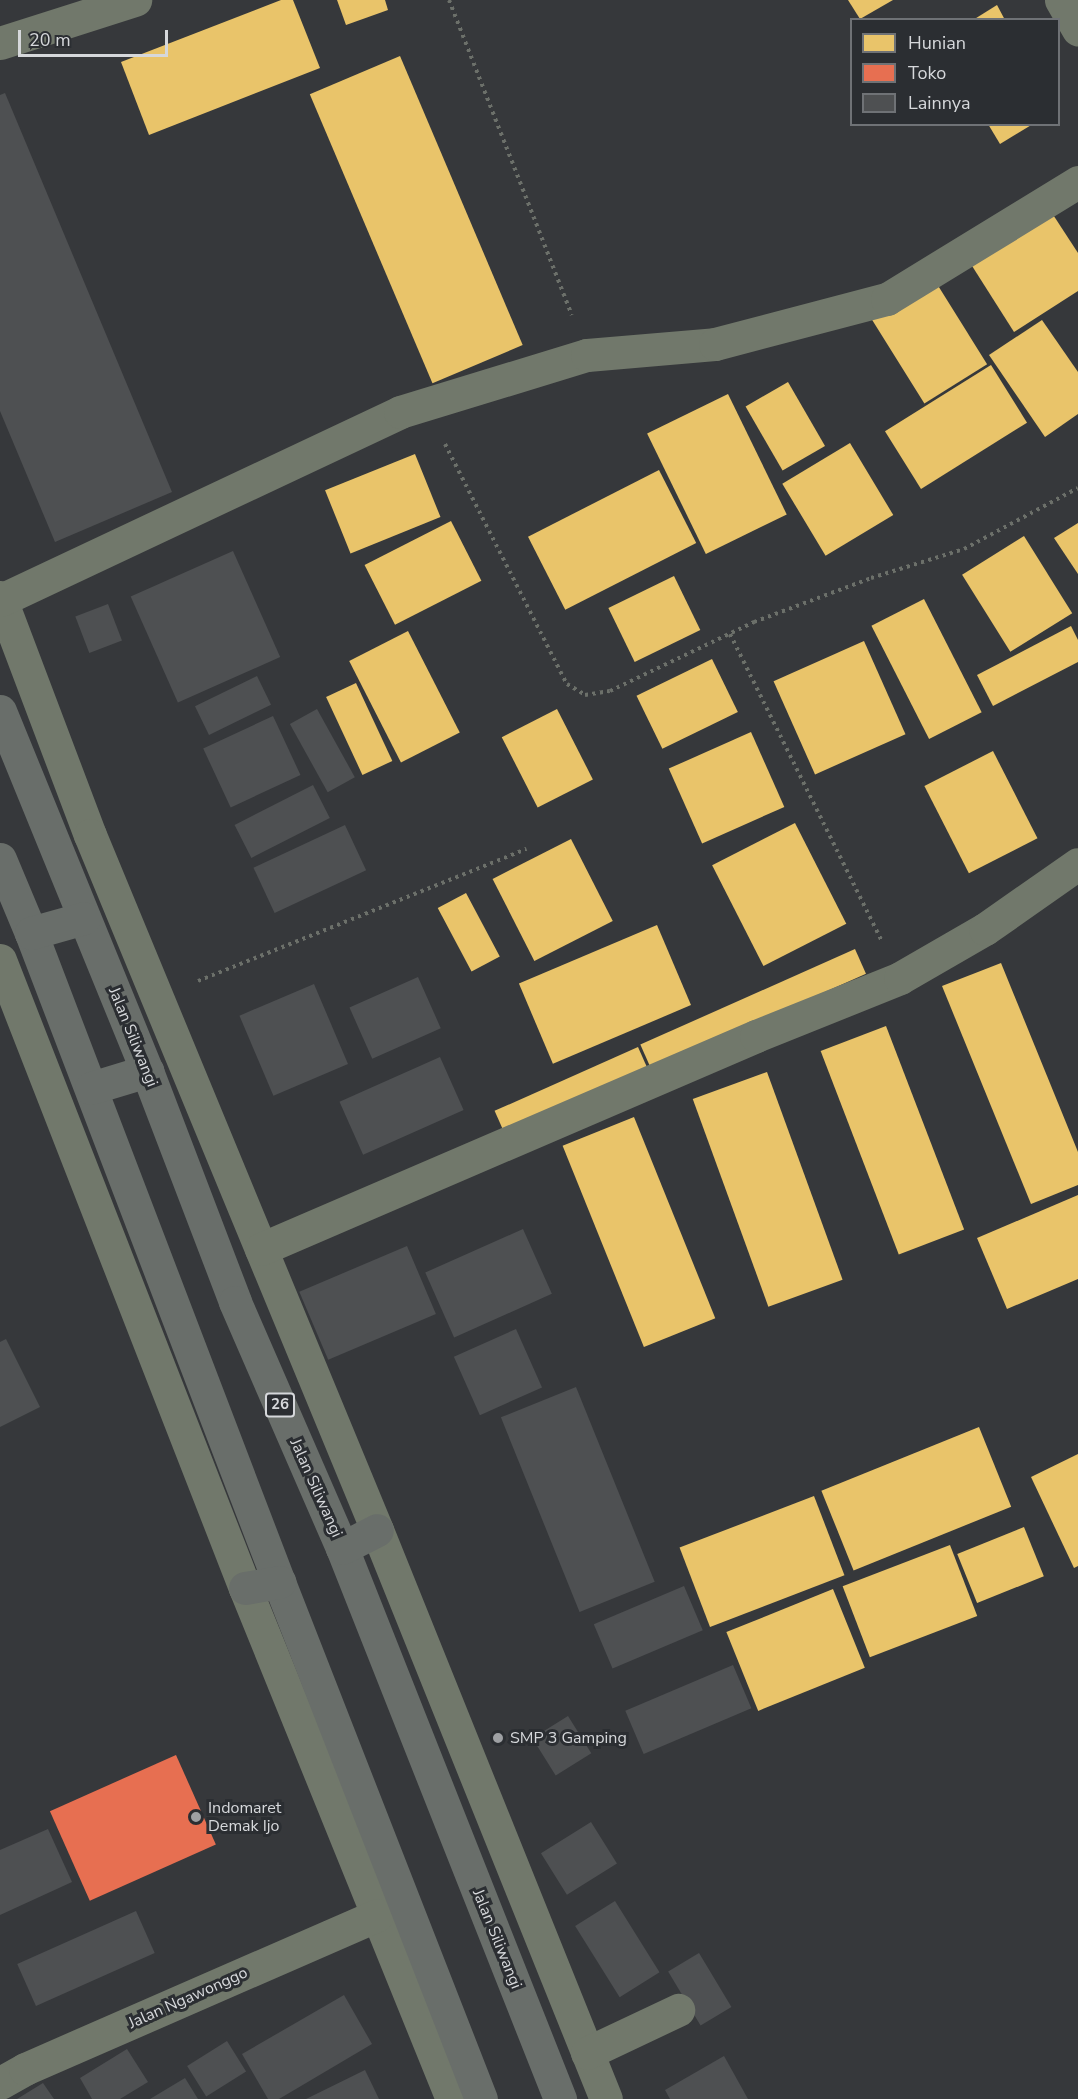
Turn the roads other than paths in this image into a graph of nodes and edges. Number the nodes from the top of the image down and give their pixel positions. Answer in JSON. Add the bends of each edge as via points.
{"nodes":[{"id":1,"x":135,"y":0,"type":"edge"},
{"id":2,"x":1061,"y":0,"type":"edge"},
{"id":3,"x":1078,"y":30,"type":"edge"},
{"id":4,"x":0,"y":43,"type":"edge"},
{"id":5,"x":1078,"y":182,"type":"edge"},
{"id":6,"x":1,"y":598,"type":"edge"},
{"id":7,"x":0,"y":711,"type":"edge"},
{"id":8,"x":0,"y":859,"type":"edge"},
{"id":9,"x":1078,"y":864,"type":"edge"},
{"id":10,"x":84,"y":918,"type":"junction"},
{"id":11,"x":31,"y":933,"type":"junction"},
{"id":12,"x":0,"y":960,"type":"edge"},
{"id":13,"x":9,"y":1007,"type":"edge"},
{"id":14,"x":147,"y":1071,"type":"junction"},
{"id":15,"x":91,"y":1088,"type":"junction"},
{"id":16,"x":261,"y":1249,"type":"junction"},
{"id":17,"x":377,"y":1530,"type":"junction"},
{"id":18,"x":342,"y":1548,"type":"junction"},
{"id":19,"x":279,"y":1582,"type":"junction"},
{"id":20,"x":245,"y":1588,"type":"junction"},
{"id":21,"x":376,"y":1915,"type":"junction"},
{"id":22,"x":678,"y":2010,"type":"dead end"},
{"id":23,"x":587,"y":2053,"type":"junction"},
{"id":24,"x":0,"y":2083,"type":"edge"},
{"id":25,"x":452,"y":2099,"type":"edge"},
{"id":26,"x":481,"y":2099,"type":"edge"},
{"id":27,"x":560,"y":2099,"type":"edge"},
{"id":28,"x":606,"y":2099,"type":"edge"}],
"edges":[{"from":1,"to":4,"type":"street"},
{"from":2,"to":3,"type":"street"},
{"from":5,"to":6,"type":"street","via":[[887,299],[715,344],[587,355],[400,412]]},
{"from":6,"to":16,"type":"street","via":[[90,835]]},
{"from":7,"to":10,"type":"highway","name":"Jalan Siliwangi","number":"26"},
{"from":8,"to":11,"type":"highway"},
{"from":9,"to":16,"type":"street","via":[[985,929],[900,978]]},
{"from":10,"to":11,"type":"highway"},
{"from":10,"to":14,"type":"highway","name":"Jalan Siliwangi","number":"26"},
{"from":11,"to":15,"type":"highway"},
{"from":12,"to":13,"type":"street"},
{"from":13,"to":20,"type":"street"},
{"from":14,"to":15,"type":"highway"},
{"from":14,"to":18,"type":"highway","name":"Jalan Siliwangi","number":"26","via":[[235,1302]]},
{"from":15,"to":19,"type":"highway"},
{"from":16,"to":17,"type":"street"},
{"from":17,"to":18,"type":"highway"},
{"from":17,"to":23,"type":"street"},
{"from":18,"to":27,"type":"highway","name":"Jalan Siliwangi","number":"26"},
{"from":19,"to":20,"type":"highway"},
{"from":19,"to":26,"type":"highway"},
{"from":20,"to":21,"type":"street"},
{"from":21,"to":24,"type":"street","name":"Jalan Ngawonggo"},
{"from":21,"to":25,"type":"street"},
{"from":22,"to":23,"type":"street"},
{"from":23,"to":28,"type":"street"}]}
